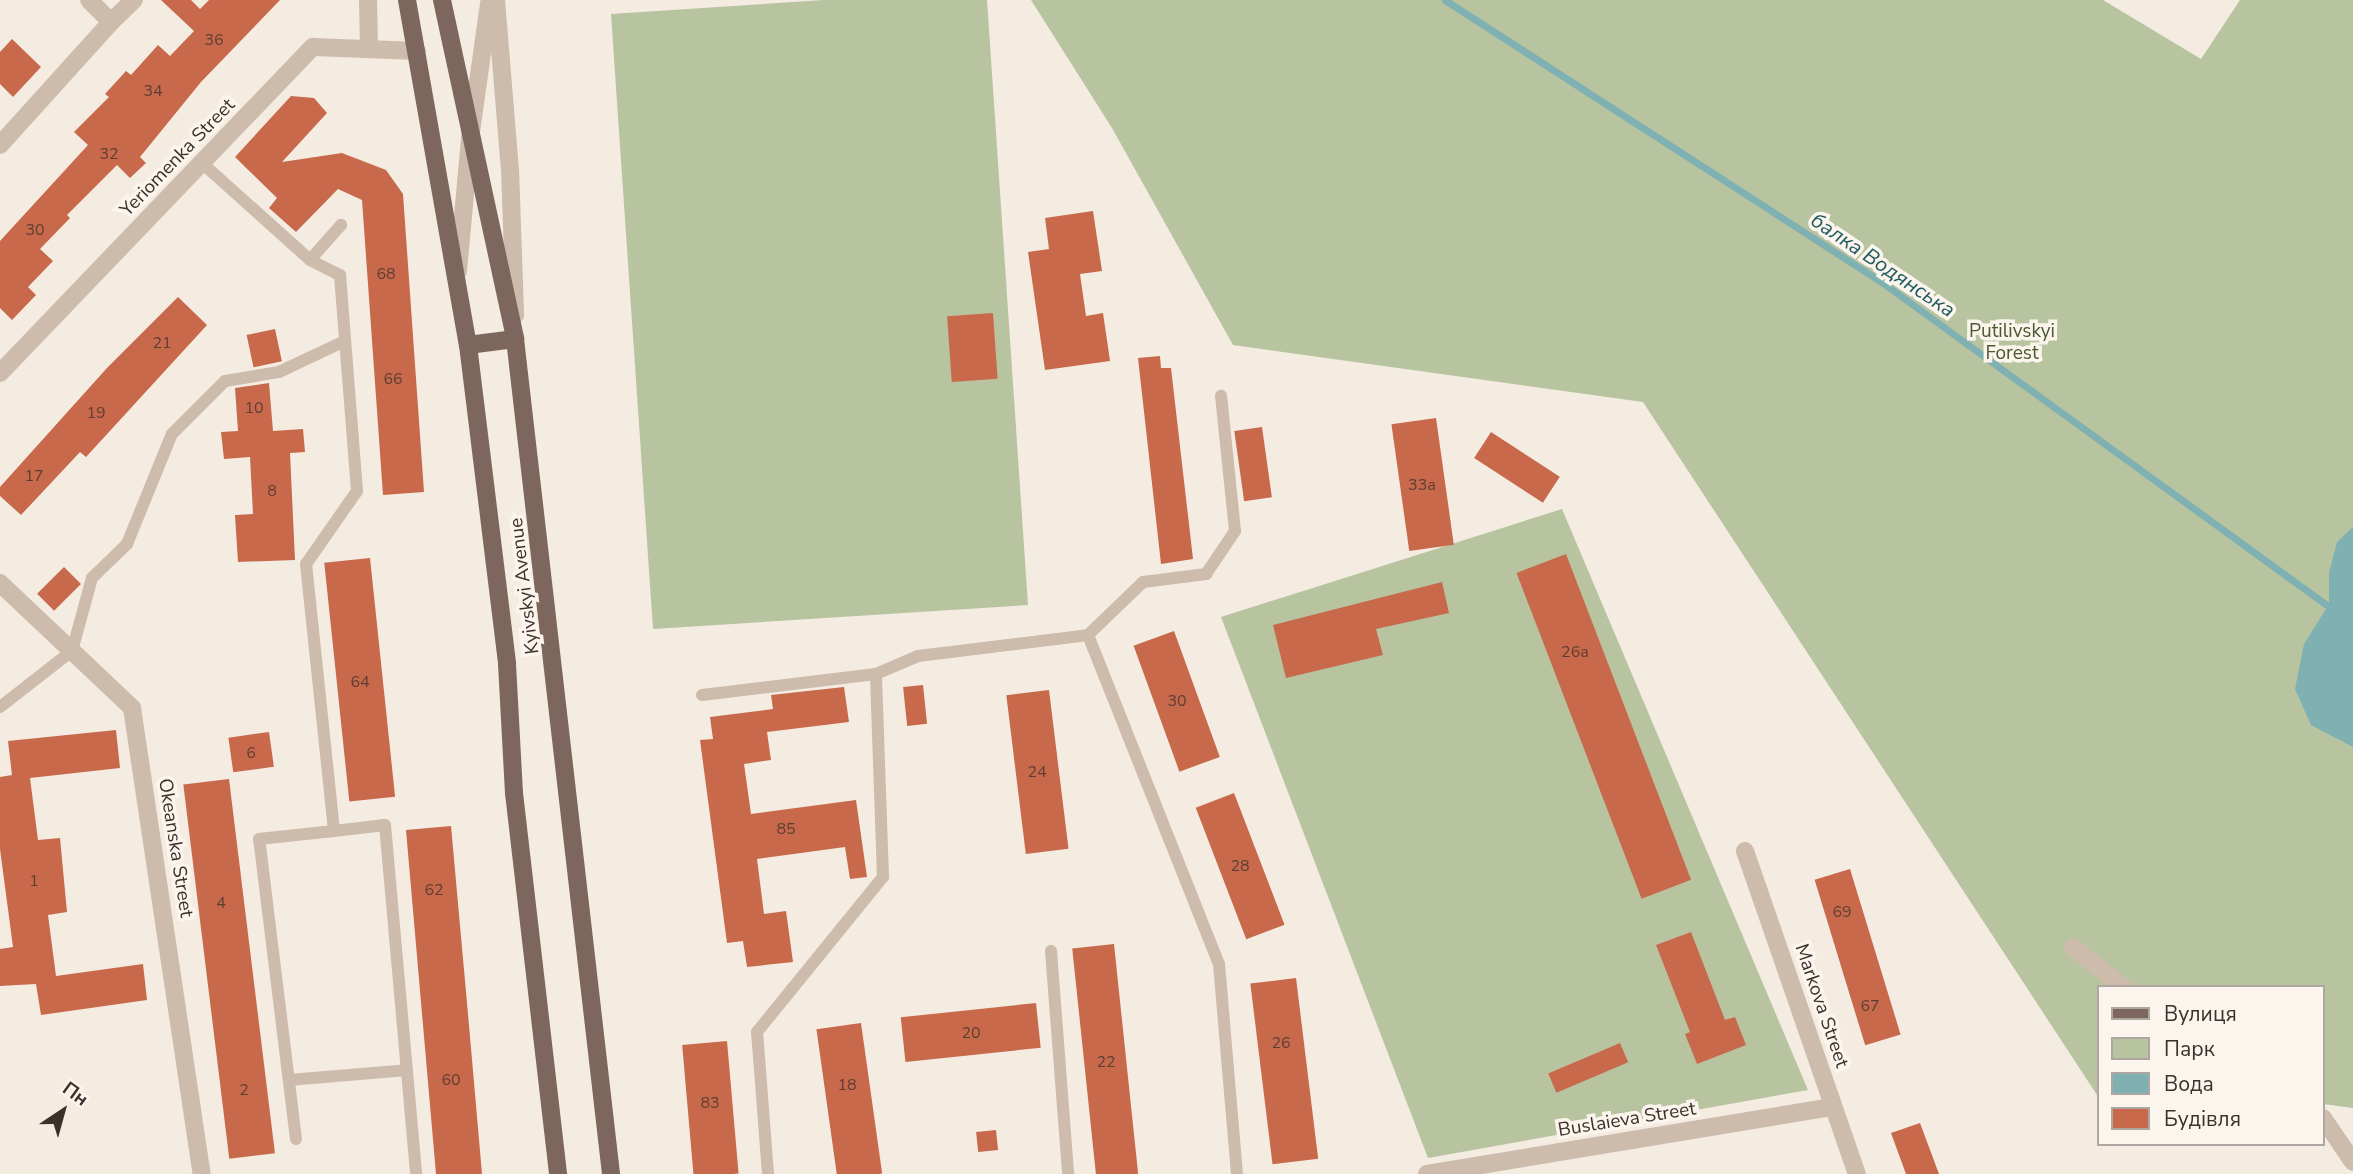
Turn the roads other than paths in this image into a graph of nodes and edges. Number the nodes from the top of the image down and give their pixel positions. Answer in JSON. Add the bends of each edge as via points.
{"nodes":[{"id":1,"x":89,"y":0,"type":"edge"},
{"id":2,"x":134,"y":0,"type":"edge"},
{"id":3,"x":368,"y":0,"type":"edge"},
{"id":4,"x":407,"y":0,"type":"edge"},
{"id":5,"x":442,"y":0,"type":"edge"},
{"id":6,"x":489,"y":0,"type":"edge"},
{"id":7,"x":496,"y":0,"type":"edge"},
{"id":8,"x":111,"y":22,"type":"junction"},
{"id":9,"x":369,"y":50,"type":"junction"},
{"id":10,"x":417,"y":51,"type":"junction"},
{"id":11,"x":470,"y":138,"type":"junction"},
{"id":12,"x":0,"y":145,"type":"edge"},
{"id":13,"x":202,"y":163,"type":"junction"},
{"id":14,"x":341,"y":225,"type":"dead end"},
{"id":15,"x":310,"y":260,"type":"junction"},
{"id":16,"x":458,"y":278,"type":"junction"},
{"id":17,"x":515,"y":339,"type":"junction"},
{"id":18,"x":345,"y":341,"type":"junction"},
{"id":19,"x":468,"y":345,"type":"junction"},
{"id":20,"x":0,"y":373,"type":"edge"},
{"id":21,"x":1221,"y":396,"type":"dead end"},
{"id":22,"x":0,"y":583,"type":"edge"},
{"id":23,"x":1088,"y":635,"type":"junction"},
{"id":24,"x":72,"y":651,"type":"junction"},
{"id":25,"x":876,"y":674,"type":"junction"},
{"id":26,"x":702,"y":695,"type":"dead end"},
{"id":27,"x":0,"y":707,"type":"edge"},
{"id":28,"x":334,"y":831,"type":"junction"},
{"id":29,"x":1745,"y":851,"type":"dead end"},
{"id":30,"x":2073,"y":947,"type":"dead end"},
{"id":31,"x":1051,"y":951,"type":"dead end"},
{"id":32,"x":2120,"y":985,"type":"edge"},
{"id":33,"x":407,"y":1070,"type":"junction"},
{"id":34,"x":289,"y":1080,"type":"junction"},
{"id":35,"x":1833,"y":1107,"type":"junction"},
{"id":36,"x":2325,"y":1121,"type":"edge"},
{"id":37,"x":296,"y":1139,"type":"dead end"},
{"id":38,"x":2353,"y":1162,"type":"edge"},
{"id":39,"x":202,"y":1174,"type":"edge"},
{"id":40,"x":415,"y":1174,"type":"edge"},
{"id":41,"x":558,"y":1174,"type":"edge"},
{"id":42,"x":611,"y":1174,"type":"edge"},
{"id":43,"x":768,"y":1174,"type":"edge"},
{"id":44,"x":1068,"y":1174,"type":"edge"},
{"id":45,"x":1237,"y":1174,"type":"edge"},
{"id":46,"x":1427,"y":1174,"type":"edge"},
{"id":47,"x":1857,"y":1174,"type":"edge"}],
"edges":[{"from":1,"to":8,"type":"street"},
{"from":2,"to":8,"type":"street"},
{"from":3,"to":9,"type":"street"},
{"from":4,"to":10,"type":"main road","name":"Kyivskyi Avenue"},
{"from":5,"to":11,"type":"main road","name":"Kyivskyi Avenue"},
{"from":6,"to":11,"type":"street"},
{"from":7,"to":17,"type":"street","via":[[510,169]]},
{"from":8,"to":12,"type":"street"},
{"from":9,"to":10,"type":"street","name":"Yeriomenka Street"},
{"from":9,"to":13,"type":"street","name":"Yeriomenka Street","via":[[313,47]]},
{"from":10,"to":16,"type":"main road","name":"Kyivskyi Avenue"},
{"from":11,"to":16,"type":"street"},
{"from":11,"to":17,"type":"main road","name":"Kyivskyi Avenue"},
{"from":13,"to":15,"type":"lane"},
{"from":13,"to":20,"type":"street","name":"Yeriomenka Street"},
{"from":14,"to":15,"type":"lane"},
{"from":15,"to":18,"type":"lane","via":[[340,275]]},
{"from":16,"to":19,"type":"main road","name":"Kyivskyi Avenue"},
{"from":17,"to":19,"type":"main road"},
{"from":17,"to":42,"type":"main road","name":"Kyivskyi Avenue"},
{"from":18,"to":24,"type":"lane","via":[[279,372],[225,381],[172,434],[127,544],[92,578]]},
{"from":18,"to":28,"type":"lane","via":[[357,491],[306,564]]},
{"from":19,"to":41,"type":"main road","name":"Kyivskyi Avenue","via":[[507,664],[514,793]]},
{"from":21,"to":23,"type":"lane","via":[[1235,531],[1206,574],[1143,582]]},
{"from":22,"to":24,"type":"street","name":"Okeanska Street"},
{"from":23,"to":25,"type":"lane","via":[[918,656]]},
{"from":23,"to":45,"type":"lane","via":[[1219,964]]},
{"from":24,"to":27,"type":"lane"},
{"from":24,"to":39,"type":"street","name":"Okeanska Street","via":[[132,708]]},
{"from":25,"to":26,"type":"lane"},
{"from":25,"to":43,"type":"lane","via":[[883,877],[757,1032]]},
{"from":28,"to":33,"type":"lane","via":[[385,825]]},
{"from":28,"to":34,"type":"lane","via":[[259,839]]},
{"from":29,"to":35,"type":"street","name":"Markova Street"},
{"from":30,"to":32,"type":"street"},
{"from":31,"to":44,"type":"lane"},
{"from":33,"to":34,"type":"lane"},
{"from":33,"to":40,"type":"lane"},
{"from":34,"to":37,"type":"lane"},
{"from":35,"to":46,"type":"street","name":"Buslaieva Street"},
{"from":35,"to":47,"type":"street","name":"Markova Street"},
{"from":36,"to":38,"type":"street"}]}
